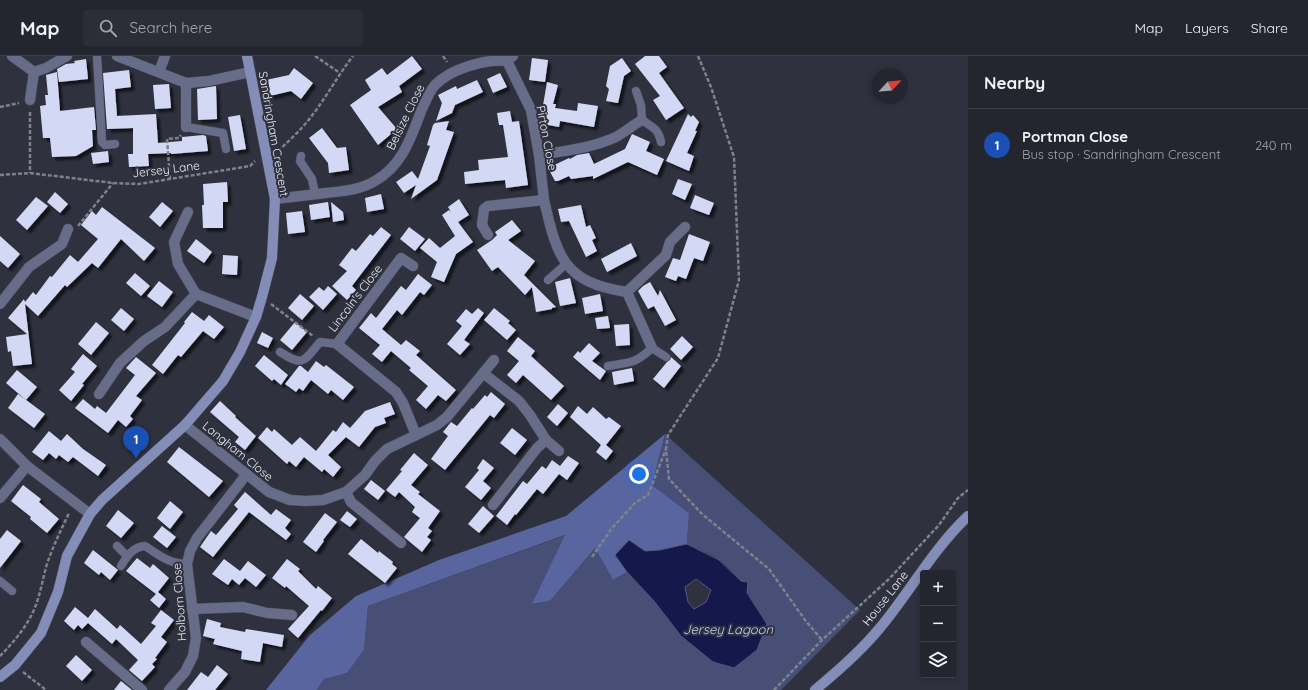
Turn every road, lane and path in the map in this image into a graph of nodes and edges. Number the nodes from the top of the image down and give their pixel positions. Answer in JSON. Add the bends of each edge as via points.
{"nodes":[{"id":1,"x":12,"y":56,"type":"edge"},
{"id":2,"x":67,"y":56,"type":"edge"},
{"id":3,"x":97,"y":56,"type":"edge"},
{"id":4,"x":117,"y":56,"type":"edge"},
{"id":5,"x":165,"y":56,"type":"edge"},
{"id":6,"x":246,"y":56,"type":"edge"},
{"id":7,"x":315,"y":56,"type":"edge"},
{"id":8,"x":353,"y":56,"type":"edge"},
{"id":9,"x":698,"y":56,"type":"edge"},
{"id":10,"x":510,"y":59,"type":"edge"},
{"id":11,"x":34,"y":72,"type":"junction"},
{"id":12,"x":159,"y":72,"type":"junction"},
{"id":13,"x":250,"y":72,"type":"junction"},
{"id":14,"x":340,"y":73,"type":"junction"},
{"id":15,"x":186,"y":83,"type":"junction"},
{"id":16,"x":636,"y":91,"type":"dead end"},
{"id":17,"x":30,"y":100,"type":"junction"},
{"id":18,"x":0,"y":107,"type":"edge"},
{"id":19,"x":642,"y":120,"type":"junction"},
{"id":20,"x":186,"y":127,"type":"junction"},
{"id":21,"x":661,"y":142,"type":"dead end"},
{"id":22,"x":115,"y":144,"type":"dead end"},
{"id":23,"x":226,"y":149,"type":"dead end"},
{"id":24,"x":276,"y":152,"type":"dead end"},
{"id":25,"x":539,"y":155,"type":"junction"},
{"id":26,"x":302,"y":156,"type":"dead end"},
{"id":27,"x":259,"y":158,"type":"dead end"},
{"id":28,"x":30,"y":173,"type":"junction"},
{"id":29,"x":0,"y":175,"type":"edge"},
{"id":30,"x":170,"y":179,"type":"junction"},
{"id":31,"x":113,"y":183,"type":"junction"},
{"id":32,"x":316,"y":194,"type":"junction"},
{"id":33,"x":274,"y":199,"type":"junction"},
{"id":34,"x":544,"y":200,"type":"junction"},
{"id":35,"x":188,"y":212,"type":"dead end"},
{"id":36,"x":685,"y":227,"type":"dead end"},
{"id":37,"x":68,"y":229,"type":"joint"},
{"id":38,"x":488,"y":235,"type":"dead end"},
{"id":39,"x":566,"y":264,"type":"junction"},
{"id":40,"x":413,"y":266,"type":"dead end"},
{"id":41,"x":548,"y":280,"type":"dead end"},
{"id":42,"x":3,"y":290,"type":"edge"},
{"id":43,"x":627,"y":292,"type":"junction"},
{"id":44,"x":196,"y":294,"type":"junction"},
{"id":45,"x":262,"y":297,"type":"junction"},
{"id":46,"x":0,"y":304,"type":"edge"},
{"id":47,"x":256,"y":317,"type":"junction"},
{"id":48,"x":320,"y":342,"type":"junction"},
{"id":49,"x":337,"y":344,"type":"junction"},
{"id":50,"x":652,"y":348,"type":"junction"},
{"id":51,"x":280,"y":352,"type":"dead end"},
{"id":52,"x":666,"y":357,"type":"dead end"},
{"id":53,"x":494,"y":360,"type":"dead end"},
{"id":54,"x":608,"y":366,"type":"dead end"},
{"id":55,"x":483,"y":373,"type":"junction"},
{"id":56,"x":99,"y":394,"type":"dead end"},
{"id":57,"x":185,"y":425,"type":"junction"},
{"id":58,"x":416,"y":435,"type":"junction"},
{"id":59,"x":0,"y":439,"type":"edge"},
{"id":60,"x":546,"y":440,"type":"junction"},
{"id":61,"x":666,"y":449,"type":"junction"},
{"id":62,"x":559,"y":451,"type":"dead end"},
{"id":63,"x":27,"y":466,"type":"junction"},
{"id":64,"x":246,"y":475,"type":"junction"},
{"id":65,"x":968,"y":490,"type":"edge"},
{"id":66,"x":346,"y":492,"type":"junction"},
{"id":67,"x":0,"y":498,"type":"edge"},
{"id":68,"x":493,"y":505,"type":"dead end"},
{"id":69,"x":90,"y":514,"type":"junction"},
{"id":70,"x":968,"y":516,"type":"edge"},
{"id":71,"x":401,"y":543,"type":"dead end"},
{"id":72,"x":117,"y":546,"type":"dead end"},
{"id":73,"x":127,"y":556,"type":"junction"},
{"id":74,"x":592,"y":557,"type":"dead end"},
{"id":75,"x":187,"y":564,"type":"junction"},
{"id":76,"x":121,"y":566,"type":"dead end"},
{"id":77,"x":0,"y":580,"type":"edge"},
{"id":78,"x":12,"y":591,"type":"dead end"},
{"id":79,"x":192,"y":609,"type":"junction"},
{"id":80,"x":292,"y":615,"type":"dead end"},
{"id":81,"x":822,"y":640,"type":"junction"},
{"id":82,"x":86,"y":642,"type":"dead end"},
{"id":83,"x":0,"y":677,"type":"edge"},
{"id":84,"x":142,"y":690,"type":"edge"},
{"id":85,"x":169,"y":690,"type":"edge"},
{"id":86,"x":774,"y":690,"type":"edge"},
{"id":87,"x":815,"y":690,"type":"edge"}],
"edges":[{"from":1,"to":11,"type":"street"},
{"from":2,"to":11,"type":"street"},
{"from":3,"to":22,"type":"lane","via":[[102,142],[105,145]]},
{"from":4,"to":12,"type":"street"},
{"from":5,"to":12,"type":"street"},
{"from":6,"to":13,"type":"street","name":"Sandringham Crescent"},
{"from":7,"to":14,"type":"path"},
{"from":8,"to":14,"type":"path"},
{"from":9,"to":61,"type":"path","via":[[734,158],[739,280],[718,358],[668,435]]},
{"from":10,"to":25,"type":"street","name":"Pirton Close","via":[[531,110]]},
{"from":10,"to":32,"type":"street","name":"Belsize Close","via":[[491,60],[452,72],[435,86],[428,94],[405,152],[396,165],[380,178],[363,188]]},
{"from":11,"to":17,"type":"street"},
{"from":12,"to":15,"type":"street"},
{"from":13,"to":15,"type":"street"},
{"from":13,"to":33,"type":"street","name":"Sandringham Crescent"},
{"from":14,"to":24,"type":"path","via":[[315,112],[293,138]]},
{"from":15,"to":20,"type":"street"},
{"from":16,"to":19,"type":"lane","via":[[641,105]]},
{"from":17,"to":18,"type":"path"},
{"from":17,"to":28,"type":"path"},
{"from":19,"to":21,"type":"lane","via":[[656,129]]},
{"from":19,"to":25,"type":"street","via":[[597,144]]},
{"from":20,"to":23,"type":"lane","via":[[223,133]]},
{"from":20,"to":30,"type":"path","via":[[179,138],[166,139]]},
{"from":25,"to":34,"type":"street","name":"Pirton Close"},
{"from":26,"to":32,"type":"lane","via":[[300,161],[312,179]]},
{"from":27,"to":30,"type":"path","name":"Jersey Lane","via":[[250,166]]},
{"from":28,"to":29,"type":"path","name":"Jersey Lane"},
{"from":28,"to":31,"type":"path","name":"Jersey Lane"},
{"from":30,"to":31,"type":"path","name":"Jersey Lane","via":[[139,184]]},
{"from":31,"to":37,"type":"path","via":[[78,226]]},
{"from":32,"to":33,"type":"street","name":"Belsize Close"},
{"from":33,"to":45,"type":"street","name":"Sandringham Crescent","via":[[272,258]]},
{"from":34,"to":38,"type":"street","via":[[488,206],[484,209],[482,225]]},
{"from":34,"to":39,"type":"street","name":"Pirton Close","via":[[551,234]]},
{"from":35,"to":44,"type":"street","via":[[174,242],[178,264]]},
{"from":36,"to":43,"type":"street","via":[[670,242],[666,255]]},
{"from":37,"to":42,"type":"street","via":[[62,244],[29,267]]},
{"from":39,"to":41,"type":"lane"},
{"from":39,"to":43,"type":"street","name":"Pirton Close","via":[[594,285]]},
{"from":40,"to":49,"type":"street","name":"Lincoln's Close","via":[[401,258]]},
{"from":42,"to":46,"type":"street"},
{"from":43,"to":50,"type":"street"},
{"from":44,"to":47,"type":"street"},
{"from":44,"to":56,"type":"street","via":[[165,327],[144,341],[120,363]]},
{"from":45,"to":47,"type":"street","name":"Sandringham Crescent"},
{"from":45,"to":48,"type":"path"},
{"from":47,"to":57,"type":"street","name":"Sandringham Crescent","via":[[223,381]]},
{"from":48,"to":49,"type":"lane"},
{"from":48,"to":51,"type":"lane","via":[[306,359],[300,362]]},
{"from":49,"to":58,"type":"street","name":"Lincoln's Close","via":[[396,392]]},
{"from":50,"to":52,"type":"lane"},
{"from":50,"to":54,"type":"lane","via":[[635,362]]},
{"from":53,"to":55,"type":"street","name":"Langham Close"},
{"from":55,"to":58,"type":"street","name":"Langham Close","via":[[447,417]]},
{"from":55,"to":60,"type":"street","via":[[519,401]]},
{"from":57,"to":64,"type":"street","name":"Langham Close"},
{"from":57,"to":69,"type":"street","name":"Sandringham Crescent","via":[[102,500]]},
{"from":58,"to":66,"type":"street","name":"Langham Close","via":[[387,449],[365,475]]},
{"from":59,"to":63,"type":"street"},
{"from":60,"to":62,"type":"street"},
{"from":60,"to":68,"type":"street"},
{"from":61,"to":74,"type":"path","via":[[648,495],[635,503],[612,528]]},
{"from":61,"to":81,"type":"path","via":[[670,479],[702,514],[769,569]]},
{"from":63,"to":67,"type":"street"},
{"from":63,"to":69,"type":"street"},
{"from":64,"to":66,"type":"street","name":"Langham Close","via":[[269,492],[290,500],[323,500]]},
{"from":64,"to":75,"type":"street","name":"Holborn Close","via":[[197,538]]},
{"from":65,"to":81,"type":"path","via":[[958,498],[939,525],[889,579]]},
{"from":66,"to":71,"type":"street","via":[[351,502]]},
{"from":69,"to":83,"type":"street","name":"Sandringham Crescent","via":[[67,556],[58,592],[41,633],[15,665]]},
{"from":70,"to":87,"type":"street","name":"House Lane","via":[[926,565],[879,629],[841,669]]},
{"from":72,"to":73,"type":"lane"},
{"from":73,"to":75,"type":"lane","via":[[138,547],[145,546],[167,560]]},
{"from":73,"to":76,"type":"lane"},
{"from":75,"to":79,"type":"street","name":"Holborn Close"},
{"from":77,"to":78,"type":"lane"},
{"from":79,"to":80,"type":"street","via":[[243,607],[267,613]]},
{"from":79,"to":85,"type":"street","name":"Holborn Close","via":[[196,638],[193,656],[185,672]]},
{"from":81,"to":86,"type":"path"},
{"from":82,"to":84,"type":"street"}]}
